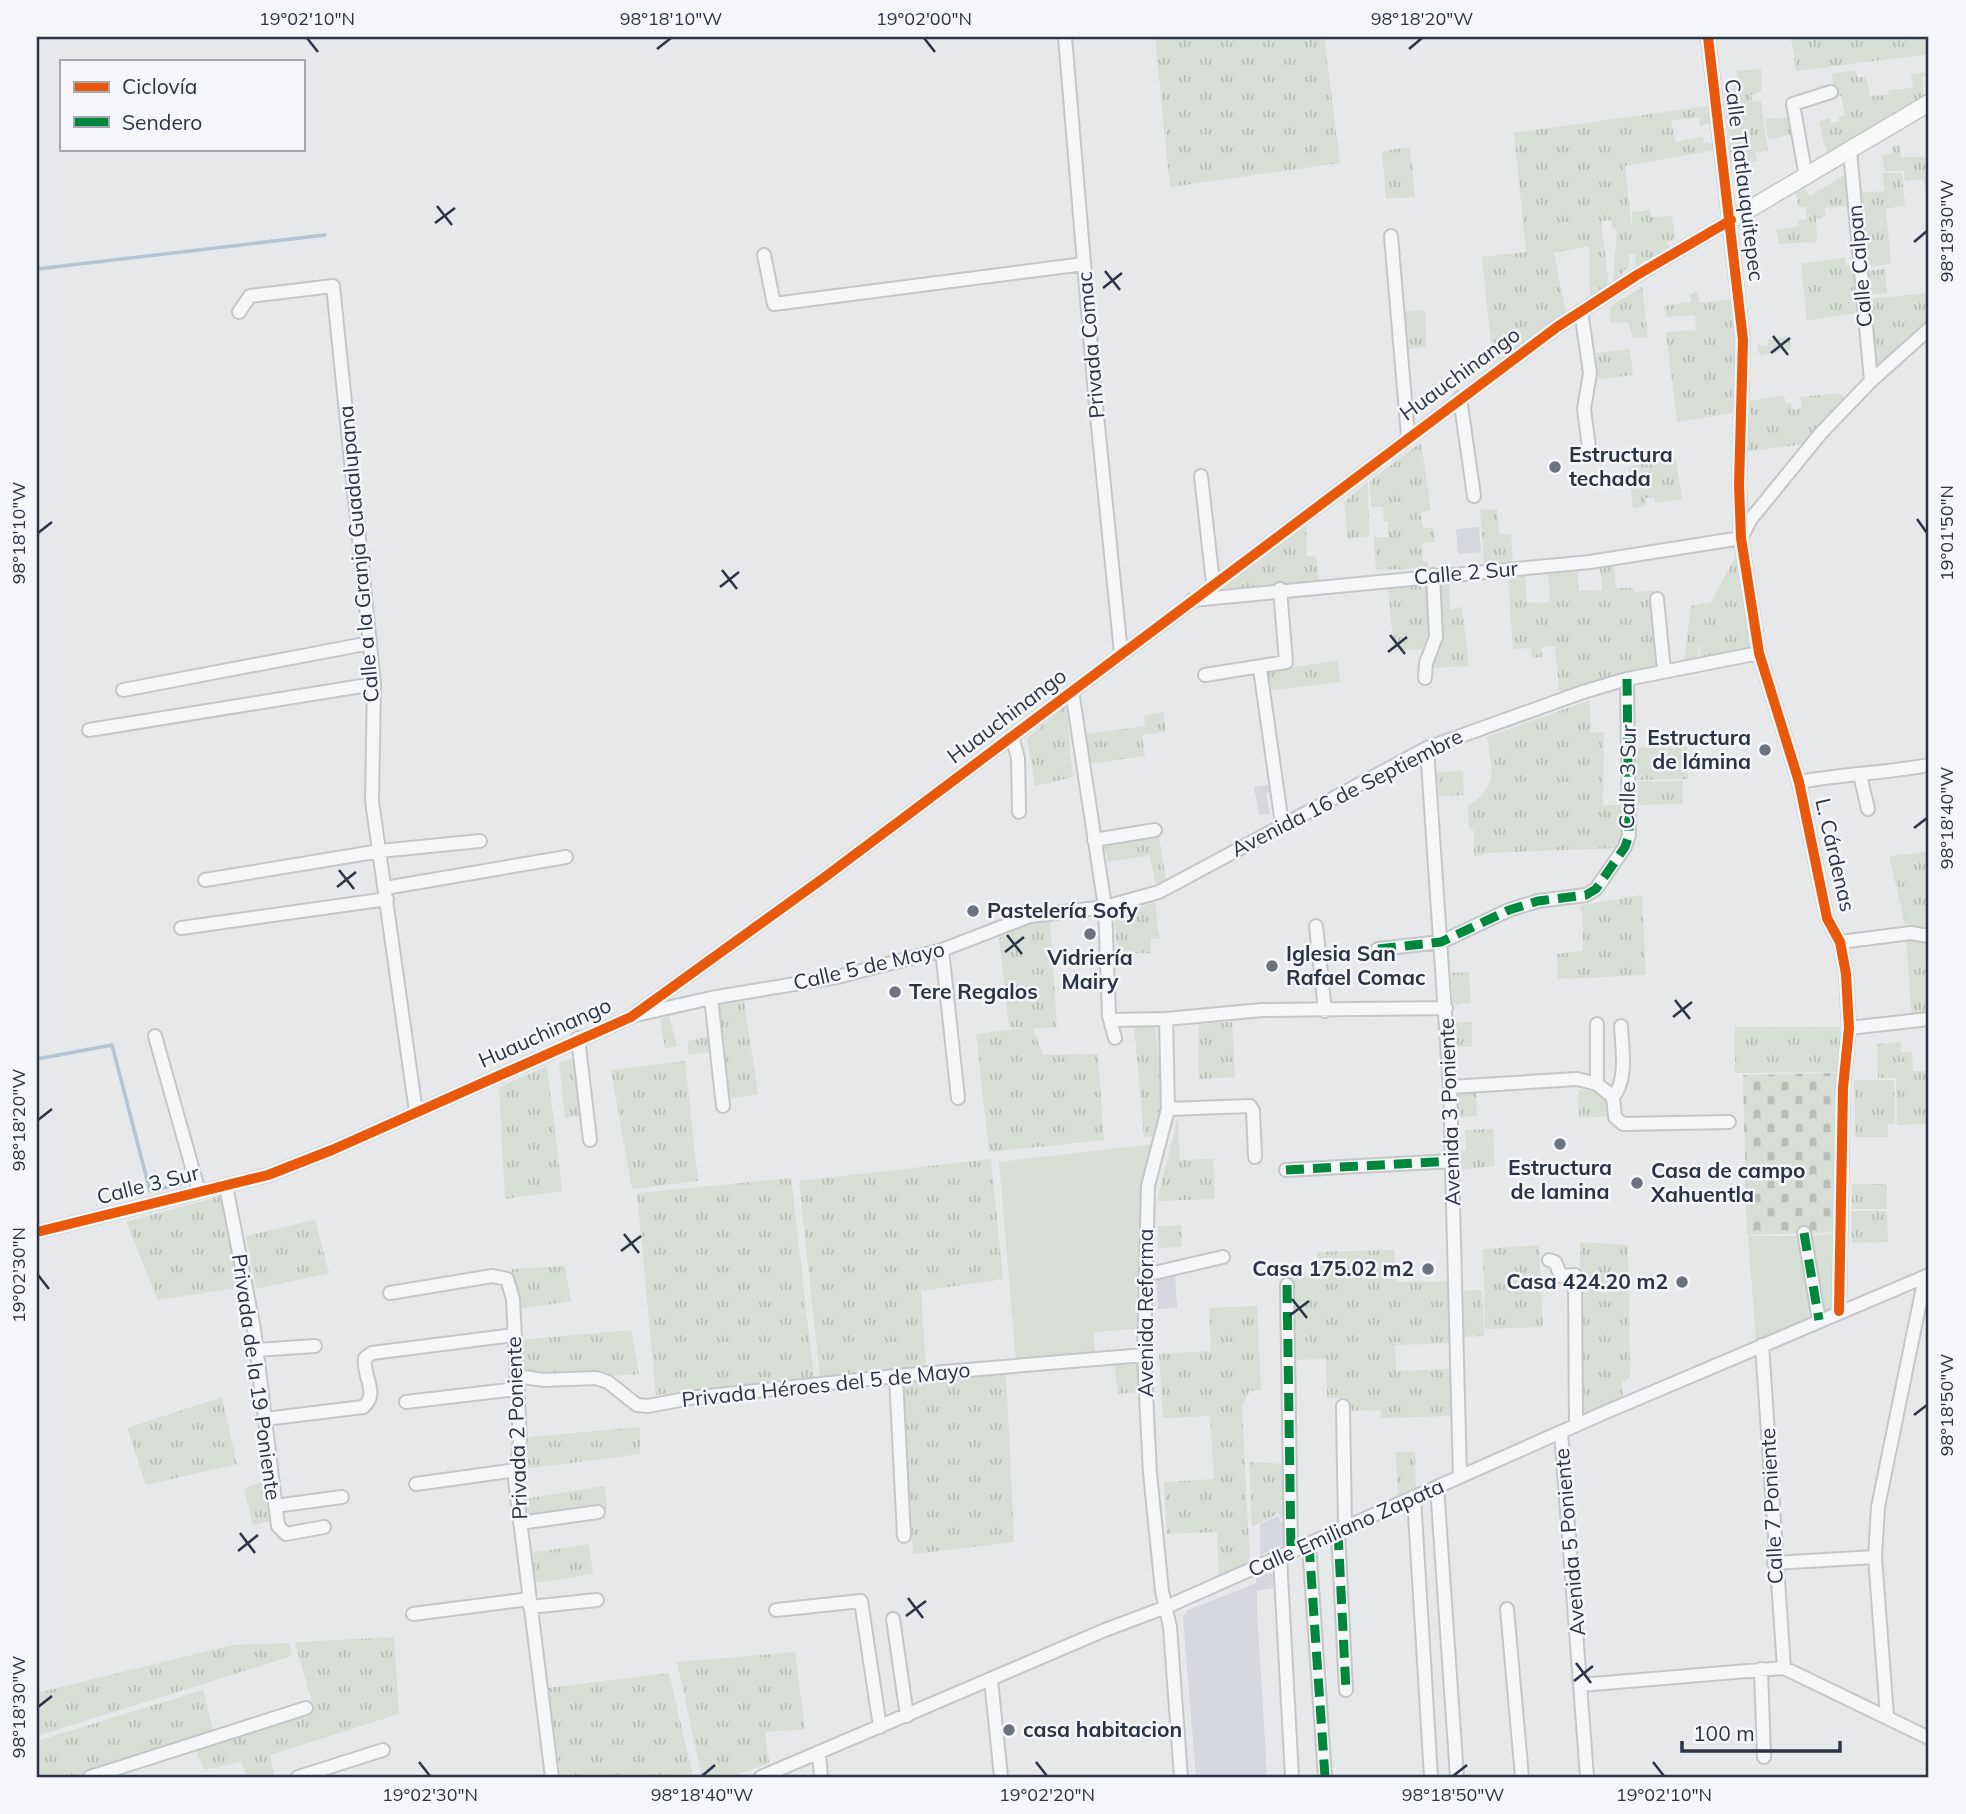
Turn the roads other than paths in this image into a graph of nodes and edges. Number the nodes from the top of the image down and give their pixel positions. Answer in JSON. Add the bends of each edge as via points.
{"nodes":[{"id":1,"x":1065,"y":37,"type":"edge"},
{"id":2,"x":1708,"y":37,"type":"edge"},
{"id":3,"x":1831,"y":92,"type":"dead end"},
{"id":4,"x":1929,"y":103,"type":"edge"},
{"id":5,"x":1850,"y":151,"type":"junction"},
{"id":6,"x":1806,"y":177,"type":"junction"},
{"id":7,"x":1731,"y":220,"type":"junction"},
{"id":8,"x":1391,"y":236,"type":"dead end"},
{"id":9,"x":764,"y":255,"type":"dead end"},
{"id":10,"x":1084,"y":264,"type":"junction"},
{"id":11,"x":1581,"y":311,"type":"junction"},
{"id":12,"x":239,"y":312,"type":"dead end"},
{"id":13,"x":1929,"y":329,"type":"edge"},
{"id":14,"x":1871,"y":381,"type":"junction"},
{"id":15,"x":1460,"y":398,"type":"junction"},
{"id":16,"x":1408,"y":436,"type":"junction"},
{"id":17,"x":1589,"y":447,"type":"dead end"},
{"id":18,"x":1201,"y":477,"type":"dead end"},
{"id":19,"x":1475,"y":496,"type":"dead end"},
{"id":20,"x":1741,"y":538,"type":"junction"},
{"id":21,"x":1433,"y":575,"type":"junction"},
{"id":22,"x":1213,"y":583,"type":"junction"},
{"id":23,"x":1280,"y":589,"type":"junction"},
{"id":24,"x":1657,"y":599,"type":"dead end"},
{"id":25,"x":1191,"y":600,"type":"junction"},
{"id":26,"x":370,"y":643,"type":"junction"},
{"id":27,"x":1122,"y":653,"type":"junction"},
{"id":28,"x":1759,"y":653,"type":"junction"},
{"id":29,"x":1260,"y":669,"type":"junction"},
{"id":30,"x":1664,"y":671,"type":"junction"},
{"id":31,"x":1205,"y":675,"type":"dead end"},
{"id":32,"x":1425,"y":678,"type":"dead end"},
{"id":33,"x":1626,"y":680,"type":"junction"},
{"id":34,"x":374,"y":684,"type":"junction"},
{"id":35,"x":122,"y":690,"type":"dead end"},
{"id":36,"x":1072,"y":691,"type":"junction"},
{"id":37,"x":89,"y":730,"type":"dead end"},
{"id":38,"x":1012,"y":736,"type":"junction"},
{"id":39,"x":1427,"y":748,"type":"junction"},
{"id":40,"x":1929,"y":765,"type":"edge"},
{"id":41,"x":1860,"y":775,"type":"junction"},
{"id":42,"x":1799,"y":782,"type":"junction"},
{"id":43,"x":1868,"y":809,"type":"dead end"},
{"id":44,"x":1019,"y":812,"type":"dead end"},
{"id":45,"x":1282,"y":824,"type":"junction"},
{"id":46,"x":1155,"y":830,"type":"dead end"},
{"id":47,"x":1094,"y":840,"type":"junction"},
{"id":48,"x":480,"y":841,"type":"dead end"},
{"id":49,"x":380,"y":850,"type":"junction"},
{"id":50,"x":566,"y":858,"type":"dead end"},
{"id":51,"x":205,"y":880,"type":"dead end"},
{"id":52,"x":386,"y":894,"type":"junction"},
{"id":53,"x":1105,"y":907,"type":"junction"},
{"id":54,"x":1316,"y":926,"type":"dead end"},
{"id":55,"x":181,"y":928,"type":"dead end"},
{"id":56,"x":1929,"y":936,"type":"edge"},
{"id":57,"x":1441,"y":942,"type":"junction"},
{"id":58,"x":1840,"y":942,"type":"junction"},
{"id":59,"x":1378,"y":948,"type":"dead end"},
{"id":60,"x":942,"y":950,"type":"junction"},
{"id":61,"x":711,"y":998,"type":"junction"},
{"id":62,"x":1446,"y":1008,"type":"junction"},
{"id":63,"x":1325,"y":1011,"type":"junction"},
{"id":64,"x":631,"y":1017,"type":"junction"},
{"id":65,"x":1166,"y":1019,"type":"junction"},
{"id":66,"x":1929,"y":1019,"type":"edge"},
{"id":67,"x":1111,"y":1020,"type":"junction"},
{"id":68,"x":1597,"y":1024,"type":"dead end"},
{"id":69,"x":1621,"y":1026,"type":"dead end"},
{"id":70,"x":1849,"y":1028,"type":"junction"},
{"id":71,"x":155,"y":1036,"type":"dead end"},
{"id":72,"x":578,"y":1038,"type":"junction"},
{"id":73,"x":1115,"y":1038,"type":"dead end"},
{"id":74,"x":1597,"y":1084,"type":"junction"},
{"id":75,"x":1450,"y":1087,"type":"junction"},
{"id":76,"x":958,"y":1097,"type":"dead end"},
{"id":77,"x":1613,"y":1097,"type":"junction"},
{"id":78,"x":723,"y":1106,"type":"dead end"},
{"id":79,"x":1168,"y":1109,"type":"junction"},
{"id":80,"x":416,"y":1112,"type":"junction"},
{"id":81,"x":1729,"y":1122,"type":"dead end"},
{"id":82,"x":590,"y":1140,"type":"dead end"},
{"id":83,"x":1255,"y":1157,"type":"dead end"},
{"id":84,"x":1453,"y":1161,"type":"junction"},
{"id":85,"x":1286,"y":1170,"type":"dead end"},
{"id":86,"x":268,"y":1175,"type":"joint"},
{"id":87,"x":226,"y":1186,"type":"junction"},
{"id":88,"x":200,"y":1192,"type":"junction"},
{"id":89,"x":37,"y":1232,"type":"edge"},
{"id":90,"x":1804,"y":1233,"type":"dead end"},
{"id":91,"x":1223,"y":1257,"type":"dead end"},
{"id":92,"x":1549,"y":1260,"type":"dead end"},
{"id":93,"x":1145,"y":1275,"type":"junction"},
{"id":94,"x":1927,"y":1276,"type":"edge"},
{"id":95,"x":1287,"y":1285,"type":"dead end"},
{"id":96,"x":390,"y":1293,"type":"dead end"},
{"id":97,"x":1839,"y":1311,"type":"junction"},
{"id":98,"x":1819,"y":1320,"type":"junction"},
{"id":99,"x":514,"y":1335,"type":"junction"},
{"id":100,"x":1762,"y":1345,"type":"junction"},
{"id":101,"x":315,"y":1346,"type":"dead end"},
{"id":102,"x":256,"y":1350,"type":"junction"},
{"id":103,"x":1144,"y":1355,"type":"junction"},
{"id":104,"x":896,"y":1376,"type":"junction"},
{"id":105,"x":517,"y":1383,"type":"junction"},
{"id":106,"x":406,"y":1402,"type":"dead end"},
{"id":107,"x":1343,"y":1406,"type":"dead end"},
{"id":108,"x":265,"y":1419,"type":"junction"},
{"id":109,"x":1576,"y":1425,"type":"junction"},
{"id":110,"x":1561,"y":1432,"type":"junction"},
{"id":111,"x":516,"y":1470,"type":"junction"},
{"id":112,"x":1460,"y":1477,"type":"junction"},
{"id":113,"x":416,"y":1483,"type":"dead end"},
{"id":114,"x":1437,"y":1487,"type":"junction"},
{"id":115,"x":342,"y":1497,"type":"dead end"},
{"id":116,"x":1414,"y":1497,"type":"junction"},
{"id":117,"x":275,"y":1506,"type":"junction"},
{"id":118,"x":598,"y":1512,"type":"dead end"},
{"id":119,"x":520,"y":1523,"type":"junction"},
{"id":120,"x":324,"y":1527,"type":"dead end"},
{"id":121,"x":1342,"y":1530,"type":"junction"},
{"id":122,"x":904,"y":1536,"type":"dead end"},
{"id":123,"x":1309,"y":1544,"type":"junction"},
{"id":124,"x":1286,"y":1555,"type":"junction"},
{"id":125,"x":1875,"y":1557,"type":"junction"},
{"id":126,"x":1774,"y":1563,"type":"junction"},
{"id":127,"x":597,"y":1600,"type":"dead end"},
{"id":128,"x":530,"y":1603,"type":"junction"},
{"id":129,"x":1166,"y":1607,"type":"junction"},
{"id":130,"x":1507,"y":1609,"type":"dead end"},
{"id":131,"x":776,"y":1610,"type":"dead end"},
{"id":132,"x":413,"y":1614,"type":"dead end"},
{"id":133,"x":893,"y":1619,"type":"dead end"},
{"id":134,"x":1784,"y":1668,"type":"junction"},
{"id":135,"x":1761,"y":1669,"type":"junction"},
{"id":136,"x":991,"y":1680,"type":"junction"},
{"id":137,"x":1581,"y":1685,"type":"junction"},
{"id":138,"x":1346,"y":1690,"type":"dead end"},
{"id":139,"x":306,"y":1708,"type":"dead end"},
{"id":140,"x":907,"y":1716,"type":"junction"},
{"id":141,"x":1887,"y":1716,"type":"junction"},
{"id":142,"x":880,"y":1727,"type":"junction"},
{"id":143,"x":1929,"y":1738,"type":"edge"},
{"id":144,"x":383,"y":1749,"type":"dead end"},
{"id":145,"x":819,"y":1752,"type":"junction"},
{"id":146,"x":1764,"y":1757,"type":"dead end"},
{"id":147,"x":90,"y":1777,"type":"edge"},
{"id":148,"x":298,"y":1777,"type":"edge"},
{"id":149,"x":552,"y":1777,"type":"edge"},
{"id":150,"x":761,"y":1777,"type":"edge"},
{"id":151,"x":821,"y":1777,"type":"edge"},
{"id":152,"x":1001,"y":1777,"type":"edge"},
{"id":153,"x":1181,"y":1777,"type":"edge"},
{"id":154,"x":1292,"y":1777,"type":"edge"},
{"id":155,"x":1325,"y":1777,"type":"edge"},
{"id":156,"x":1431,"y":1777,"type":"edge"},
{"id":157,"x":1457,"y":1777,"type":"edge"},
{"id":158,"x":1522,"y":1777,"type":"edge"},
{"id":159,"x":1587,"y":1777,"type":"edge"}],
"edges":[{"from":1,"to":10,"type":"street","name":"Privada Comac"},
{"from":2,"to":7,"type":"street","name":"Calle Tlatlauquitepec"},
{"from":3,"to":6,"type":"street","via":[[1793,104]]},
{"from":4,"to":5,"type":"main road"},
{"from":5,"to":6,"type":"main road"},
{"from":5,"to":14,"type":"street","name":"Calle Calpan"},
{"from":6,"to":7,"type":"main road"},
{"from":7,"to":11,"type":"street","name":"Huauchinango"},
{"from":7,"to":20,"type":"street","name":"Calle Tlatlauquitepec","via":[[1743,340]]},
{"from":8,"to":16,"type":"street"},
{"from":9,"to":10,"type":"street","via":[[774,304]]},
{"from":10,"to":27,"type":"street","name":"Privada Comac"},
{"from":11,"to":15,"type":"street","name":"Huauchinango"},
{"from":11,"to":17,"type":"street","via":[[1590,373],[1584,409]]},
{"from":12,"to":26,"type":"street","name":"Calle a la Granja Guadalupana","via":[[250,296],[333,286]]},
{"from":13,"to":14,"type":"street"},
{"from":14,"to":20,"type":"street","via":[[1821,433],[1751,519]]},
{"from":15,"to":16,"type":"street","name":"Huauchinango"},
{"from":15,"to":19,"type":"street"},
{"from":16,"to":22,"type":"street","name":"Huauchinango"},
{"from":18,"to":22,"type":"street"},
{"from":20,"to":21,"type":"street","name":"Calle 2 Sur","via":[[1590,562]]},
{"from":20,"to":28,"type":"street","name":"L. Cárdenas"},
{"from":21,"to":23,"type":"street","name":"Calle 2 Sur"},
{"from":21,"to":32,"type":"street","via":[[1436,637]]},
{"from":22,"to":25,"type":"street","name":"Huauchinango"},
{"from":23,"to":25,"type":"street","name":"Calle 2 Sur"},
{"from":23,"to":29,"type":"street","via":[[1286,662]]},
{"from":24,"to":30,"type":"street"},
{"from":25,"to":27,"type":"street","name":"Huauchinango"},
{"from":26,"to":34,"type":"street","name":"Calle a la Granja Guadalupana"},
{"from":26,"to":35,"type":"street"},
{"from":27,"to":36,"type":"street","name":"Huauchinango"},
{"from":28,"to":30,"type":"street","name":"Avenida 16 de Septiembre"},
{"from":28,"to":42,"type":"street","name":"L. Cárdenas"},
{"from":29,"to":31,"type":"street"},
{"from":29,"to":45,"type":"street"},
{"from":30,"to":33,"type":"street","name":"Avenida 16 de Septiembre"},
{"from":33,"to":39,"type":"street","name":"Avenida 16 de Septiembre"},
{"from":33,"to":57,"type":"street","name":"Calle 3 Sur","via":[[1629,835],[1596,889],[1586,895],[1508,910]]},
{"from":34,"to":37,"type":"street"},
{"from":34,"to":49,"type":"street","name":"Calle a la Granja Guadalupana","via":[[372,801]]},
{"from":36,"to":38,"type":"street","name":"Huauchinango"},
{"from":36,"to":47,"type":"street"},
{"from":38,"to":44,"type":"street","via":[[1018,758]]},
{"from":38,"to":64,"type":"street","name":"Huauchinango"},
{"from":39,"to":45,"type":"street","name":"Avenida 16 de Septiembre"},
{"from":39,"to":57,"type":"street","name":"Avenida 3 Poniente"},
{"from":40,"to":41,"type":"street"},
{"from":41,"to":42,"type":"street"},
{"from":41,"to":43,"type":"street"},
{"from":42,"to":58,"type":"street","name":"L. Cárdenas","via":[[1827,918]]},
{"from":45,"to":53,"type":"street","name":"Avenida 16 de Septiembre","via":[[1159,892]]},
{"from":46,"to":47,"type":"street"},
{"from":47,"to":53,"type":"street"},
{"from":48,"to":49,"type":"street"},
{"from":49,"to":51,"type":"street"},
{"from":49,"to":52,"type":"street","name":"Calle a la Granja Guadalupana"},
{"from":50,"to":52,"type":"street"},
{"from":52,"to":55,"type":"street"},
{"from":52,"to":80,"type":"street","name":"Calle a la Granja Guadalupana"},
{"from":53,"to":60,"type":"street","name":"Calle 5 de Mayo","via":[[1030,916]]},
{"from":53,"to":67,"type":"street"},
{"from":54,"to":63,"type":"street"},
{"from":56,"to":58,"type":"street","via":[[1911,933]]},
{"from":57,"to":59,"type":"street","name":"Calle 3 Sur"},
{"from":57,"to":62,"type":"street","name":"Avenida 3 Poniente"},
{"from":58,"to":70,"type":"street","name":"L. Cárdenas"},
{"from":60,"to":61,"type":"street","name":"Calle 5 de Mayo","via":[[837,977]]},
{"from":60,"to":76,"type":"street"},
{"from":61,"to":64,"type":"street","name":"Calle 5 de Mayo"},
{"from":61,"to":78,"type":"street"},
{"from":62,"to":63,"type":"street"},
{"from":62,"to":75,"type":"street","name":"Avenida 3 Poniente"},
{"from":63,"to":65,"type":"street","via":[[1262,1010]]},
{"from":64,"to":72,"type":"street","name":"Huauchinango"},
{"from":65,"to":67,"type":"street"},
{"from":65,"to":79,"type":"street","name":"Avenida Reforma"},
{"from":66,"to":70,"type":"street"},
{"from":67,"to":73,"type":"street"},
{"from":68,"to":74,"type":"street"},
{"from":69,"to":77,"type":"street","via":[[1622,1078]]},
{"from":70,"to":97,"type":"street","name":"L. Cárdenas","via":[[1843,1088]]},
{"from":71,"to":88,"type":"street"},
{"from":72,"to":80,"type":"street","name":"Huauchinango"},
{"from":72,"to":82,"type":"street"},
{"from":74,"to":75,"type":"street","via":[[1577,1079]]},
{"from":74,"to":77,"type":"street"},
{"from":75,"to":84,"type":"street","name":"Avenida 3 Poniente"},
{"from":77,"to":81,"type":"street","via":[[1615,1117],[1623,1124]]},
{"from":79,"to":83,"type":"street","via":[[1250,1105]]},
{"from":79,"to":93,"type":"street","name":"Avenida Reforma","via":[[1148,1186]]},
{"from":80,"to":86,"type":"street","name":"Huauchinango"},
{"from":84,"to":85,"type":"street"},
{"from":84,"to":112,"type":"street","name":"Avenida 3 Poniente"},
{"from":86,"to":87,"type":"street","name":"Calle 3 Sur"},
{"from":87,"to":88,"type":"street","name":"Calle 3 Sur"},
{"from":87,"to":102,"type":"street","name":"Privada de la 19 Poniente"},
{"from":88,"to":89,"type":"street","name":"Calle 3 Sur"},
{"from":90,"to":98,"type":"street"},
{"from":91,"to":93,"type":"street"},
{"from":92,"to":109,"type":"street","via":[[1555,1262],[1561,1276],[1575,1275]]},
{"from":93,"to":103,"type":"street","name":"Avenida Reforma"},
{"from":94,"to":97,"type":"street","name":"Calle Emiliano Zapata"},
{"from":94,"to":125,"type":"street","via":[[1878,1507]]},
{"from":95,"to":124,"type":"street"},
{"from":96,"to":99,"type":"street","name":"Privada 2 Poniente","via":[[501,1276],[507,1279],[513,1299]]},
{"from":97,"to":98,"type":"street","name":"Calle Emiliano Zapata"},
{"from":98,"to":100,"type":"street","name":"Calle Emiliano Zapata"},
{"from":99,"to":105,"type":"street","name":"Privada 2 Poniente"},
{"from":99,"to":108,"type":"street","via":[[372,1353],[364,1366],[372,1392],[363,1407]]},
{"from":100,"to":109,"type":"street","name":"Calle Emiliano Zapata"},
{"from":100,"to":126,"type":"street","name":"Calle 7 Poniente"},
{"from":101,"to":102,"type":"street"},
{"from":102,"to":108,"type":"street","name":"Privada de la 19 Poniente"},
{"from":103,"to":104,"type":"street","name":"Privada Héroes del 5 de Mayo"},
{"from":103,"to":129,"type":"street","name":"Avenida Reforma","via":[[1150,1473]]},
{"from":104,"to":105,"type":"street","name":"Privada Héroes del 5 de Mayo","via":[[648,1406],[637,1405],[596,1378]]},
{"from":104,"to":122,"type":"street"},
{"from":105,"to":106,"type":"street","name":"Privada Héroes del 5 de Mayo"},
{"from":105,"to":111,"type":"street","name":"Privada 2 Poniente","via":[[520,1440]]},
{"from":107,"to":121,"type":"street"},
{"from":108,"to":117,"type":"street","name":"Privada de la 19 Poniente"},
{"from":109,"to":110,"type":"street","name":"Calle Emiliano Zapata"},
{"from":110,"to":112,"type":"street","name":"Calle Emiliano Zapata"},
{"from":110,"to":137,"type":"street","name":"Avenida 5 Poniente"},
{"from":111,"to":113,"type":"street"},
{"from":111,"to":119,"type":"street","name":"Privada 2 Poniente"},
{"from":112,"to":114,"type":"street","name":"Calle Emiliano Zapata"},
{"from":114,"to":116,"type":"street","name":"Calle Emiliano Zapata"},
{"from":114,"to":157,"type":"street"},
{"from":115,"to":117,"type":"street"},
{"from":116,"to":121,"type":"street","name":"Calle Emiliano Zapata"},
{"from":116,"to":156,"type":"street"},
{"from":117,"to":120,"type":"street","name":"Privada de la 19 Poniente","via":[[278,1526],[286,1534]]},
{"from":118,"to":119,"type":"street"},
{"from":119,"to":128,"type":"street","name":"Privada 2 Poniente"},
{"from":121,"to":123,"type":"street","name":"Calle Emiliano Zapata"},
{"from":121,"to":138,"type":"street"},
{"from":123,"to":124,"type":"street","name":"Calle Emiliano Zapata"},
{"from":123,"to":155,"type":"street"},
{"from":124,"to":129,"type":"street","name":"Calle Emiliano Zapata"},
{"from":124,"to":154,"type":"street"},
{"from":125,"to":126,"type":"street"},
{"from":125,"to":141,"type":"street"},
{"from":126,"to":134,"type":"street","name":"Calle 7 Poniente"},
{"from":127,"to":128,"type":"street"},
{"from":128,"to":132,"type":"street"},
{"from":128,"to":149,"type":"street","name":"Privada 2 Poniente"},
{"from":129,"to":136,"type":"street","name":"Calle Emiliano Zapata"},
{"from":129,"to":153,"type":"street","name":"Avenida Reforma"},
{"from":130,"to":158,"type":"street"},
{"from":131,"to":142,"type":"street","via":[[861,1601]]},
{"from":133,"to":140,"type":"street"},
{"from":134,"to":135,"type":"street"},
{"from":134,"to":141,"type":"street"},
{"from":135,"to":137,"type":"street"},
{"from":135,"to":146,"type":"street"},
{"from":136,"to":140,"type":"street","name":"Calle Emiliano Zapata"},
{"from":136,"to":152,"type":"street"},
{"from":137,"to":159,"type":"street","name":"Avenida 5 Poniente"},
{"from":139,"to":147,"type":"street"},
{"from":140,"to":142,"type":"street","name":"Calle Emiliano Zapata"},
{"from":141,"to":143,"type":"street"},
{"from":142,"to":145,"type":"street","name":"Calle Emiliano Zapata"},
{"from":144,"to":148,"type":"street"},
{"from":145,"to":150,"type":"street","name":"Calle Emiliano Zapata"},
{"from":145,"to":151,"type":"street"}]}
